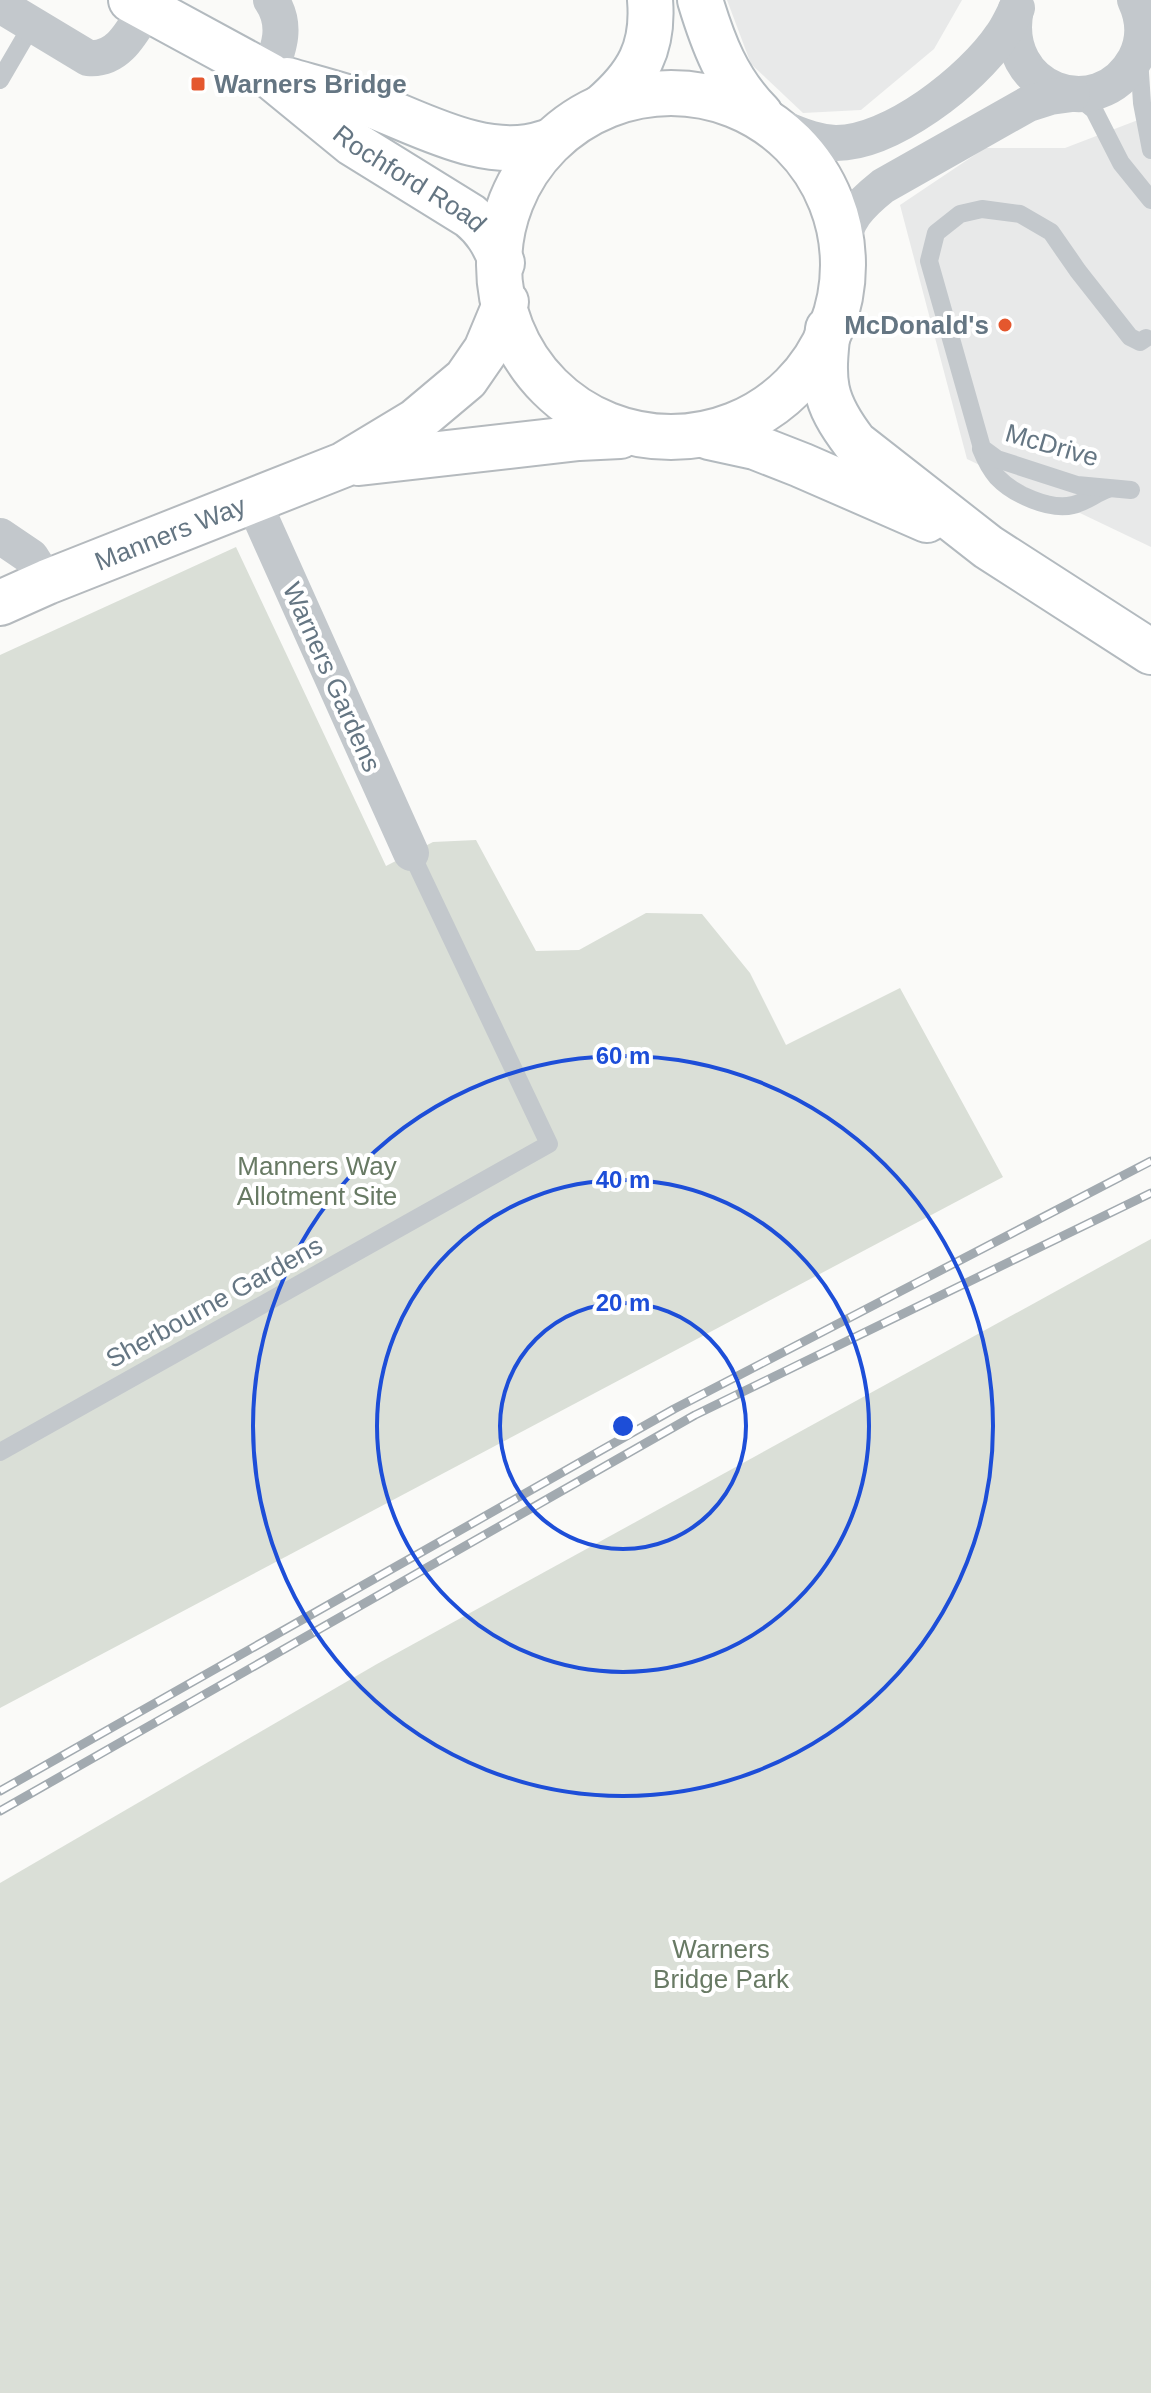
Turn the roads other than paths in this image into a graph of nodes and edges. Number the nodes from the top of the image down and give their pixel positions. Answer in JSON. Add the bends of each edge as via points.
{"nodes":[{"id":1,"x":271,"y":0,"type":"edge"},
{"id":2,"x":650,"y":0,"type":"edge"},
{"id":3,"x":700,"y":0,"type":"edge"},
{"id":4,"x":139,"y":4,"type":"edge"},
{"id":5,"x":1018,"y":4,"type":"edge"},
{"id":6,"x":0,"y":5,"type":"edge"},
{"id":7,"x":1142,"y":21,"type":"edge"},
{"id":8,"x":32,"y":25,"type":"junction"},
{"id":9,"x":269,"y":75,"type":"junction"},
{"id":10,"x":0,"y":80,"type":"edge"},
{"id":11,"x":1072,"y":94,"type":"junction"},
{"id":12,"x":602,"y":107,"type":"junction"},
{"id":13,"x":771,"y":121,"type":"junction"},
{"id":14,"x":544,"y":143,"type":"junction"},
{"id":15,"x":1151,"y":150,"type":"edge"},
{"id":16,"x":1151,"y":200,"type":"edge"},
{"id":17,"x":840,"y":251,"type":"junction"},
{"id":18,"x":504,"y":282,"type":"junction"},
{"id":19,"x":828,"y":329,"type":"junction"},
{"id":20,"x":1146,"y":338,"type":"dead end"},
{"id":21,"x":635,"y":435,"type":"junction"},
{"id":22,"x":709,"y":437,"type":"junction"},
{"id":23,"x":979,"y":442,"type":"junction"},
{"id":24,"x":343,"y":465,"type":"junction"},
{"id":25,"x":253,"y":501,"type":"junction"},
{"id":26,"x":0,"y":536,"type":"edge"},
{"id":27,"x":988,"y":547,"type":"junction"},
{"id":28,"x":47,"y":582,"type":"junction"},
{"id":29,"x":0,"y":603,"type":"edge"},
{"id":30,"x":1151,"y":652,"type":"edge"},
{"id":31,"x":411,"y":853,"type":"joint"},
{"id":32,"x":0,"y":1452,"type":"edge"}],
"edges":[{"from":1,"to":9,"type":"street","via":[[281,34]]},
{"from":2,"to":12,"type":"main road","via":[[644,56],[633,76]]},
{"from":3,"to":13,"type":"main road","via":[[743,97]]},
{"from":4,"to":8,"type":"street","via":[[134,30],[117,50],[97,59]]},
{"from":4,"to":9,"type":"main road","name":"Rochford Road"},
{"from":5,"to":11,"type":"street","via":[[1013,24],[1018,55],[1038,80]]},
{"from":5,"to":13,"type":"street","via":[[1002,36],[982,58],[901,125],[839,143],[812,141]]},
{"from":6,"to":8,"type":"street"},
{"from":7,"to":11,"type":"street","via":[[1130,69],[1095,92]]},
{"from":7,"to":15,"type":"lane","via":[[1142,103]]},
{"from":8,"to":10,"type":"lane"},
{"from":9,"to":14,"type":"main road","name":"Rochford Road","via":[[487,146],[509,150]]},
{"from":9,"to":18,"type":"main road","name":"Rochford Road","via":[[352,143],[484,228]]},
{"from":11,"to":16,"type":"lane","via":[[1094,110],[1121,163]]},
{"from":11,"to":17,"type":"street","via":[[1028,104],[883,186],[849,220]]},
{"from":12,"to":13,"type":"main road","via":[[631,97],[677,92],[728,99]]},
{"from":12,"to":14,"type":"main road"},
{"from":13,"to":17,"type":"main road","via":[[803,150],[829,196]]},
{"from":14,"to":18,"type":"main road","via":[[511,199]]},
{"from":17,"to":19,"type":"main road"},
{"from":18,"to":21,"type":"main road","name":"Rochford Road","via":[[520,342],[538,374],[572,411],[601,427]]},
{"from":18,"to":24,"type":"main road","name":"Manners Way","via":[[486,350],[466,379],[416,421]]},
{"from":19,"to":22,"type":"main road","via":[[787,394],[749,422]]},
{"from":19,"to":27,"type":"main road","via":[[825,386],[841,424],[855,443]]},
{"from":20,"to":23,"type":"lane","name":"McDrive","via":[[1140,342],[1130,337],[1051,232],[1020,214],[982,209],[960,214],[936,233],[929,261]]},
{"from":21,"to":22,"type":"main road"},
{"from":21,"to":24,"type":"main road","name":"Manners Way"},
{"from":22,"to":27,"type":"main road","via":[[801,465]]},
{"from":23,"to":23,"type":"lane","name":"McDrive","via":[[1006,462],[1077,485],[1123,489],[1073,505],[1048,504],[998,478]]},
{"from":24,"to":25,"type":"main road","name":"Manners Way"},
{"from":25,"to":28,"type":"main road","name":"Manners Way"},
{"from":25,"to":31,"type":"street","name":"Warners Gardens"},
{"from":26,"to":28,"type":"street","via":[[31,557]]},
{"from":27,"to":30,"type":"main road"},
{"from":28,"to":29,"type":"main road","name":"Manners Way"},
{"from":31,"to":32,"type":"lane","name":"Sherbourne Gardens","via":[[549,1144]]}]}
